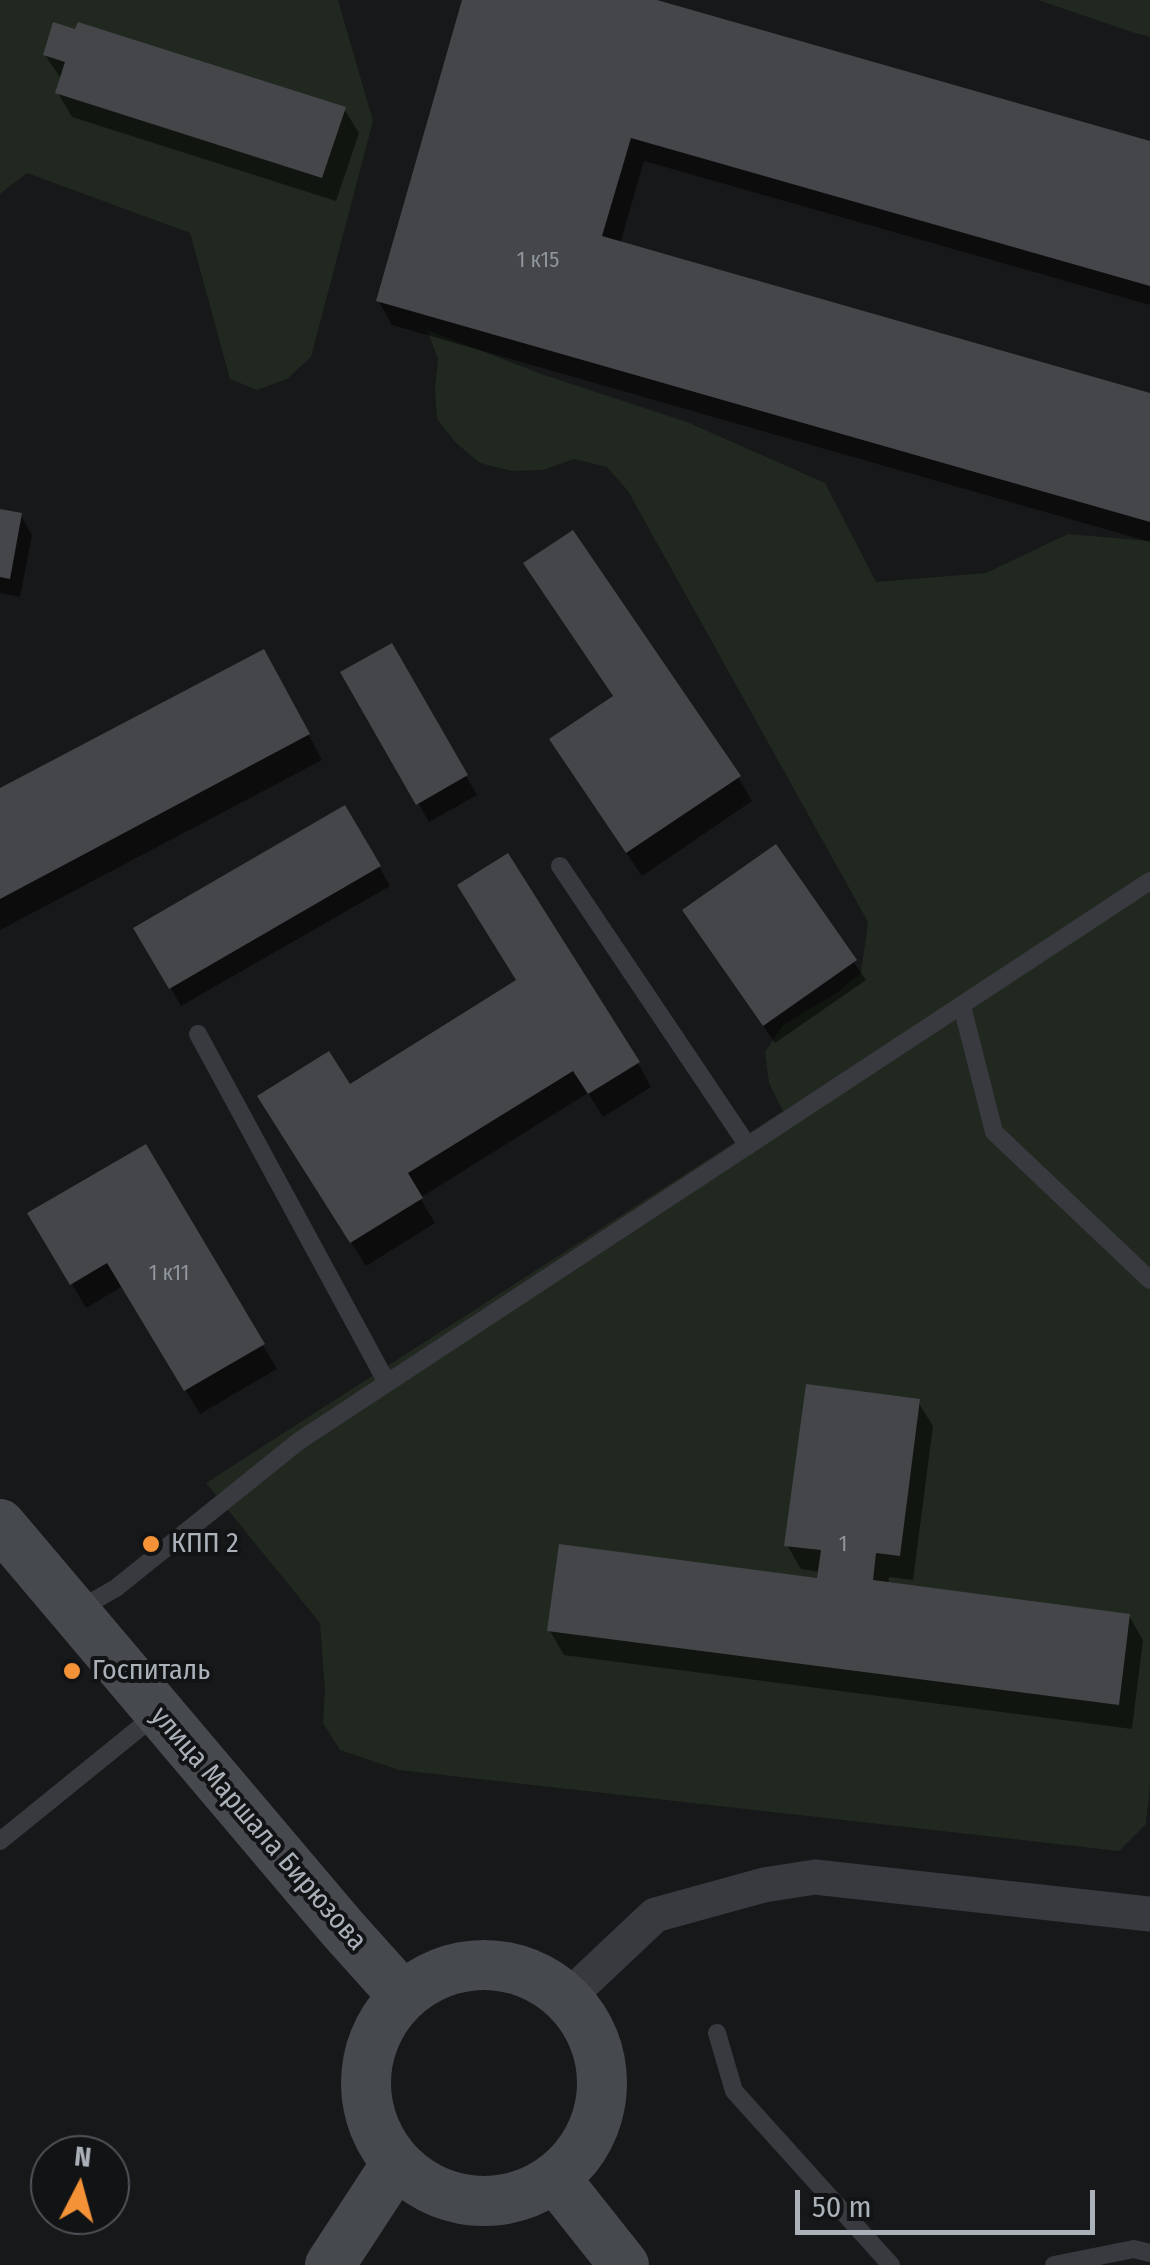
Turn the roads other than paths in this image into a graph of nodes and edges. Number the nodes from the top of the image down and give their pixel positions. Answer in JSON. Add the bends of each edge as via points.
{"nodes":[{"id":1,"x":560,"y":866,"type":"dead end"},
{"id":2,"x":1150,"y":881,"type":"edge"},
{"id":3,"x":962,"y":1006,"type":"junction"},
{"id":4,"x":198,"y":1034,"type":"dead end"},
{"id":5,"x":748,"y":1146,"type":"junction"},
{"id":6,"x":1150,"y":1280,"type":"edge"},
{"id":7,"x":387,"y":1383,"type":"junction"},
{"id":8,"x":0,"y":1524,"type":"edge"},
{"id":9,"x":75,"y":1611,"type":"junction"},
{"id":10,"x":158,"y":1713,"type":"junction"},
{"id":11,"x":0,"y":1840,"type":"edge"},
{"id":12,"x":1150,"y":1914,"type":"edge"},
{"id":13,"x":402,"y":1996,"type":"junction"},
{"id":14,"x":567,"y":1998,"type":"junction"},
{"id":15,"x":717,"y":2033,"type":"dead end"},
{"id":16,"x":396,"y":2164,"type":"junction"},
{"id":17,"x":555,"y":2178,"type":"junction"},
{"id":18,"x":1150,"y":2253,"type":"edge"},
{"id":19,"x":330,"y":2265,"type":"edge"},
{"id":20,"x":624,"y":2265,"type":"edge"},
{"id":21,"x":891,"y":2265,"type":"edge"},
{"id":22,"x":1054,"y":2265,"type":"edge"}],
"edges":[{"from":1,"to":5,"type":"lane"},
{"from":2,"to":3,"type":"lane"},
{"from":3,"to":5,"type":"lane"},
{"from":3,"to":6,"type":"lane","via":[[994,1132]]},
{"from":4,"to":7,"type":"lane"},
{"from":5,"to":7,"type":"lane"},
{"from":7,"to":9,"type":"lane","via":[[299,1441],[116,1588]]},
{"from":8,"to":9,"type":"street","name":"улица Маршала Бирюзова"},
{"from":9,"to":10,"type":"street","name":"улица Маршала Бирюзова"},
{"from":10,"to":11,"type":"lane"},
{"from":10,"to":13,"type":"street","name":"улица Маршала Бирюзова"},
{"from":12,"to":14,"type":"street","via":[[815,1877],[655,1914]]},
{"from":13,"to":14,"type":"street","via":[[432,1976],[467,1965],[503,1965],[538,1976]]},
{"from":13,"to":16,"type":"street","via":[[373,2042],[365,2097]]},
{"from":14,"to":17,"type":"street","via":[[600,2056],[603,2091],[596,2124]]},
{"from":15,"to":21,"type":"lane","via":[[734,2091]]},
{"from":16,"to":17,"type":"street","via":[[456,2199],[490,2202]]},
{"from":16,"to":19,"type":"street"},
{"from":17,"to":20,"type":"street"},
{"from":18,"to":22,"type":"lane","via":[[1134,2249]]}]}
